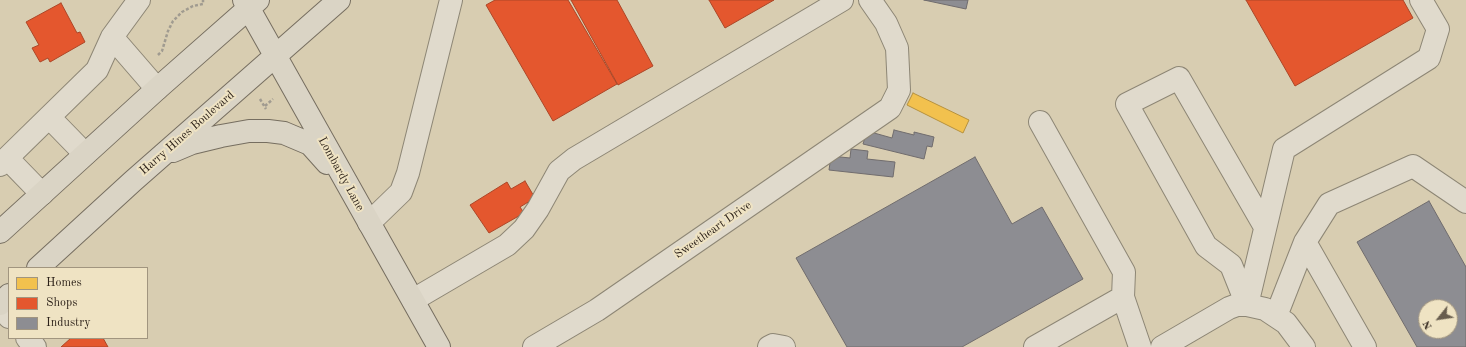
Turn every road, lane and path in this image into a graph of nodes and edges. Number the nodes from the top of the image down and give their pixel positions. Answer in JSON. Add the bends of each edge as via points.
{"nodes":[{"id":1,"x":139,"y":0,"type":"edge"},
{"id":2,"x":203,"y":0,"type":"edge"},
{"id":3,"x":339,"y":0,"type":"edge"},
{"id":4,"x":451,"y":0,"type":"edge"},
{"id":5,"x":842,"y":0,"type":"edge"},
{"id":6,"x":870,"y":0,"type":"edge"},
{"id":7,"x":1421,"y":0,"type":"edge"},
{"id":8,"x":250,"y":3,"type":"edge"},
{"id":9,"x":112,"y":37,"type":"junction"},
{"id":10,"x":275,"y":56,"type":"junction"},
{"id":11,"x":141,"y":71,"type":"junction"},
{"id":12,"x":157,"y":89,"type":"junction"},
{"id":13,"x":260,"y":99,"type":"dead end"},
{"id":14,"x":273,"y":99,"type":"dead end"},
{"id":15,"x":49,"y":117,"type":"junction"},
{"id":16,"x":1040,"y":122,"type":"dead end"},
{"id":17,"x":85,"y":154,"type":"junction"},
{"id":18,"x":161,"y":156,"type":"junction"},
{"id":19,"x":4,"y":162,"type":"edge"},
{"id":20,"x":348,"y":185,"type":"junction"},
{"id":21,"x":42,"y":194,"type":"junction"},
{"id":22,"x":1466,"y":202,"type":"edge"},
{"id":23,"x":369,"y":223,"type":"junction"},
{"id":24,"x":1265,"y":227,"type":"junction"},
{"id":25,"x":0,"y":232,"type":"edge"},
{"id":26,"x":1305,"y":242,"type":"junction"},
{"id":27,"x":39,"y":267,"type":"edge"},
{"id":28,"x":8,"y":296,"type":"edge"},
{"id":29,"x":1123,"y":297,"type":"junction"},
{"id":30,"x":413,"y":300,"type":"junction"},
{"id":31,"x":1246,"y":304,"type":"junction"},
{"id":32,"x":0,"y":305,"type":"edge"},
{"id":33,"x":8,"y":316,"type":"edge"},
{"id":34,"x":1276,"y":316,"type":"junction"},
{"id":35,"x":28,"y":339,"type":"edge"},
{"id":36,"x":35,"y":347,"type":"edge"},
{"id":37,"x":439,"y":347,"type":"edge"},
{"id":38,"x":534,"y":347,"type":"edge"},
{"id":39,"x":769,"y":347,"type":"edge"},
{"id":40,"x":784,"y":347,"type":"edge"},
{"id":41,"x":1035,"y":347,"type":"edge"},
{"id":42,"x":1140,"y":347,"type":"edge"},
{"id":43,"x":1162,"y":347,"type":"edge"},
{"id":44,"x":1304,"y":347,"type":"edge"},
{"id":45,"x":1365,"y":347,"type":"edge"}],
"edges":[{"from":1,"to":9,"type":"street"},
{"from":2,"to":11,"type":"path","via":[[203,4],[182,12],[173,21],[162,51]]},
{"from":3,"to":10,"type":"main road","name":"Harry Hines Boulevard"},
{"from":4,"to":23,"type":"street","via":[[402,192]]},
{"from":5,"to":30,"type":"street","via":[[574,159],[559,171],[524,229],[507,245]]},
{"from":6,"to":38,"type":"street","name":"Sweetheart Drive","via":[[886,23],[897,48],[898,90],[890,108],[597,310]]},
{"from":7,"to":24,"type":"street","via":[[1438,29],[1429,58],[1284,149]]},
{"from":8,"to":10,"type":"main road","name":"Lombardy Lane"},
{"from":8,"to":12,"type":"main road"},
{"from":9,"to":11,"type":"street"},
{"from":9,"to":15,"type":"street","via":[[97,70]]},
{"from":10,"to":18,"type":"main road","name":"Harry Hines Boulevard"},
{"from":10,"to":20,"type":"main road","name":"Lombardy Lane"},
{"from":11,"to":12,"type":"street"},
{"from":12,"to":17,"type":"main road"},
{"from":13,"to":14,"type":"path","via":[[265,106]]},
{"from":15,"to":17,"type":"street"},
{"from":15,"to":19,"type":"street"},
{"from":16,"to":29,"type":"street","via":[[1124,272]]},
{"from":17,"to":21,"type":"main road"},
{"from":18,"to":20,"type":"main road","via":[[192,143],[220,136],[268,131],[310,144]]},
{"from":18,"to":27,"type":"main road","name":"Harry Hines Boulevard"},
{"from":19,"to":21,"type":"street"},
{"from":20,"to":23,"type":"main road","name":"Lombardy Lane"},
{"from":21,"to":25,"type":"main road"},
{"from":22,"to":26,"type":"street","via":[[1413,166],[1329,204]]},
{"from":23,"to":30,"type":"main road","name":"Lombardy Lane"},
{"from":24,"to":31,"type":"street"},
{"from":24,"to":31,"type":"street","via":[[1179,78],[1127,104],[1206,246],[1231,265]]},
{"from":26,"to":34,"type":"street"},
{"from":26,"to":45,"type":"street"},
{"from":28,"to":32,"type":"main road"},
{"from":29,"to":41,"type":"street"},
{"from":29,"to":42,"type":"street"},
{"from":30,"to":37,"type":"main road","name":"Lombardy Lane"},
{"from":31,"to":34,"type":"street","via":[[1265,309]]},
{"from":31,"to":43,"type":"street","via":[[1229,308]]},
{"from":32,"to":33,"type":"street"},
{"from":34,"to":44,"type":"street","via":[[1286,323]]},
{"from":35,"to":36,"type":"street"},
{"from":39,"to":40,"type":"street"}]}
